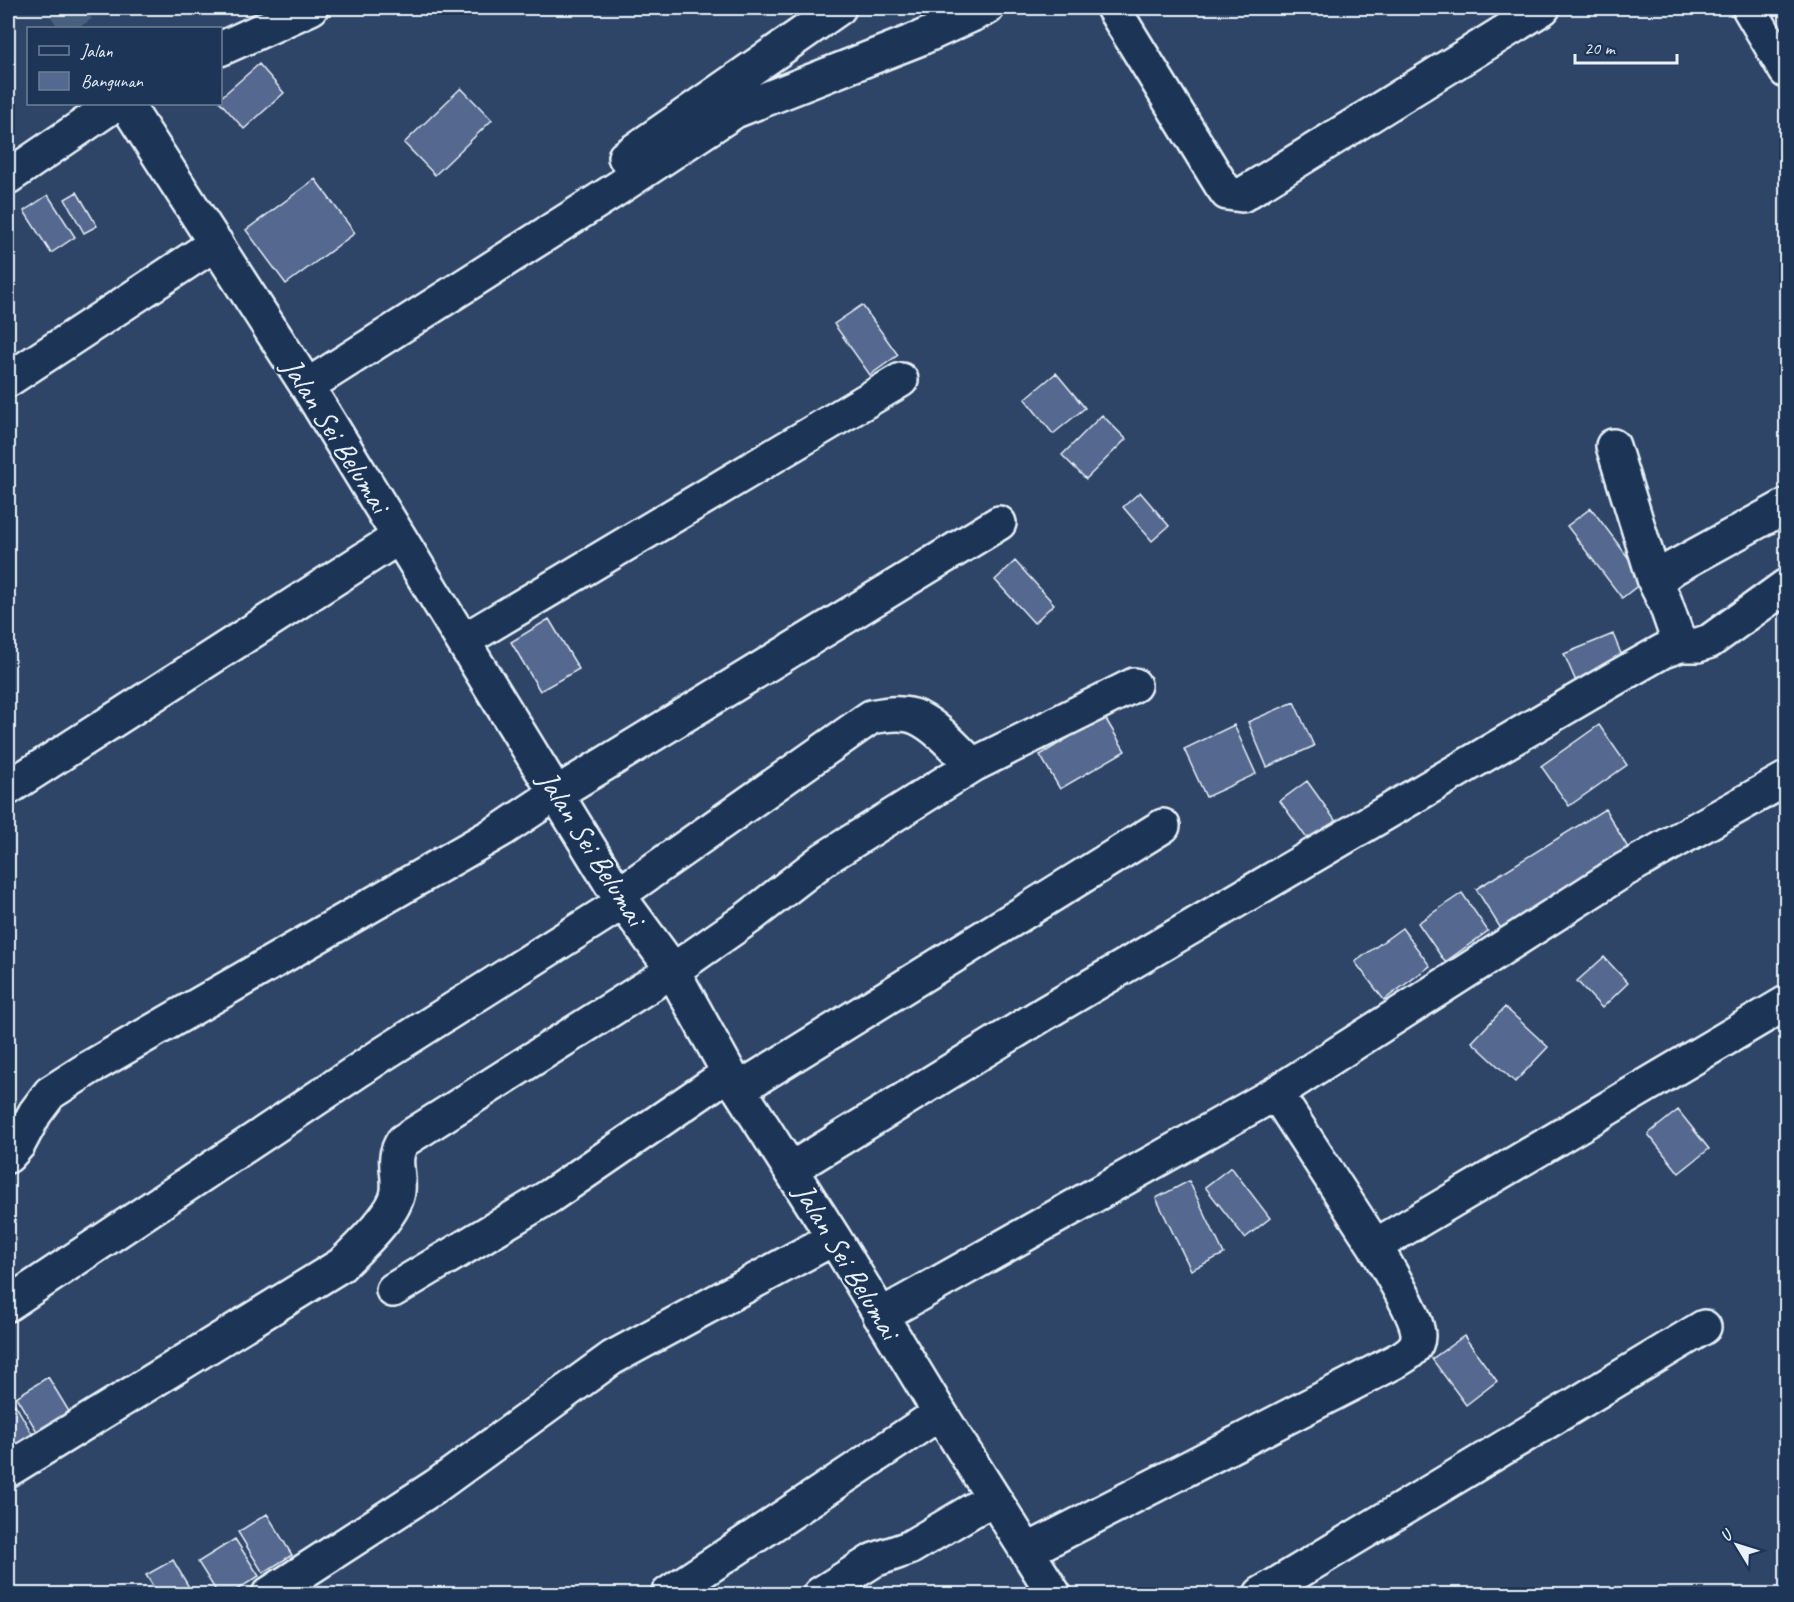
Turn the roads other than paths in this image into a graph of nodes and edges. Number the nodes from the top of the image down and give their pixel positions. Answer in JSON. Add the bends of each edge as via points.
{"nodes":[{"id":1,"x":311,"y":8,"type":"edge"},
{"id":2,"x":839,"y":8,"type":"edge"},
{"id":3,"x":987,"y":8,"type":"edge"},
{"id":4,"x":1113,"y":8,"type":"edge"},
{"id":5,"x":1543,"y":8,"type":"edge"},
{"id":6,"x":1749,"y":8,"type":"edge"},
{"id":7,"x":222,"y":48,"type":"edge"},
{"id":8,"x":1786,"y":71,"type":"edge"},
{"id":9,"x":114,"y":105,"type":"edge"},
{"id":10,"x":127,"y":105,"type":"edge"},
{"id":11,"x":8,"y":177,"type":"edge"},
{"id":12,"x":216,"y":243,"type":"junction"},
{"id":13,"x":302,"y":378,"type":"junction"},
{"id":14,"x":8,"y":380,"type":"edge"},
{"id":15,"x":901,"y":380,"type":"dead end"},
{"id":16,"x":1613,"y":446,"type":"dead end"},
{"id":17,"x":1786,"y":506,"type":"edge"},
{"id":18,"x":999,"y":523,"type":"dead end"},
{"id":19,"x":399,"y":537,"type":"junction"},
{"id":20,"x":1655,"y":582,"type":"junction"},
{"id":21,"x":1786,"y":586,"type":"edge"},
{"id":22,"x":463,"y":641,"type":"junction"},
{"id":23,"x":1680,"y":645,"type":"junction"},
{"id":24,"x":1134,"y":685,"type":"dead end"},
{"id":25,"x":972,"y":765,"type":"junction"},
{"id":26,"x":1786,"y":780,"type":"edge"},
{"id":27,"x":8,"y":788,"type":"edge"},
{"id":28,"x":557,"y":793,"type":"junction"},
{"id":29,"x":1164,"y":826,"type":"dead end"},
{"id":30,"x":621,"y":898,"type":"junction"},
{"id":31,"x":672,"y":971,"type":"junction"},
{"id":32,"x":1786,"y":1004,"type":"edge"},
{"id":33,"x":734,"y":1081,"type":"junction"},
{"id":34,"x":1276,"y":1093,"type":"junction"},
{"id":35,"x":8,"y":1156,"type":"edge"},
{"id":36,"x":791,"y":1170,"type":"junction"},
{"id":37,"x":834,"y":1238,"type":"junction"},
{"id":38,"x":1375,"y":1246,"type":"junction"},
{"id":39,"x":393,"y":1290,"type":"dead end"},
{"id":40,"x":8,"y":1304,"type":"edge"},
{"id":41,"x":880,"y":1316,"type":"junction"},
{"id":42,"x":1704,"y":1327,"type":"dead end"},
{"id":43,"x":940,"y":1413,"type":"junction"},
{"id":44,"x":8,"y":1470,"type":"edge"},
{"id":45,"x":993,"y":1498,"type":"junction"},
{"id":46,"x":1027,"y":1551,"type":"junction"},
{"id":47,"x":269,"y":1594,"type":"edge"},
{"id":48,"x":668,"y":1594,"type":"edge"},
{"id":49,"x":820,"y":1594,"type":"edge"},
{"id":50,"x":1054,"y":1594,"type":"edge"},
{"id":51,"x":1261,"y":1594,"type":"edge"}],
"edges":[{"from":1,"to":7,"type":"street"},
{"from":2,"to":13,"type":"street"},
{"from":3,"to":13,"type":"street","via":[[735,111],[595,203]]},
{"from":4,"to":5,"type":"street","via":[[1220,183],[1227,193],[1242,195]]},
{"from":6,"to":8,"type":"street"},
{"from":9,"to":11,"type":"street"},
{"from":10,"to":12,"type":"street","name":"Jalan Sei Belumai"},
{"from":12,"to":13,"type":"street","name":"Jalan Sei Belumai"},
{"from":12,"to":14,"type":"street"},
{"from":13,"to":19,"type":"street","name":"Jalan Sei Belumai"},
{"from":15,"to":22,"type":"street"},
{"from":16,"to":20,"type":"street"},
{"from":17,"to":20,"type":"street","via":[[1673,568]]},
{"from":18,"to":28,"type":"street"},
{"from":19,"to":22,"type":"street","name":"Jalan Sei Belumai"},
{"from":19,"to":27,"type":"street"},
{"from":20,"to":23,"type":"street"},
{"from":21,"to":23,"type":"street","via":[[1710,641]]},
{"from":22,"to":28,"type":"street","name":"Jalan Sei Belumai"},
{"from":23,"to":36,"type":"street","via":[[1612,680],[1065,1001]]},
{"from":24,"to":25,"type":"street"},
{"from":25,"to":30,"type":"street","via":[[917,718],[887,714],[871,717]]},
{"from":25,"to":31,"type":"street","via":[[824,859]]},
{"from":26,"to":34,"type":"street","via":[[1624,870]]},
{"from":28,"to":30,"type":"street","name":"Jalan Sei Belumai"},
{"from":28,"to":35,"type":"street","via":[[503,829],[50,1093]]},
{"from":29,"to":33,"type":"street"},
{"from":30,"to":31,"type":"street","name":"Jalan Sei Belumai"},
{"from":30,"to":40,"type":"street"},
{"from":31,"to":33,"type":"street","name":"Jalan Sei Belumai"},
{"from":31,"to":44,"type":"street","via":[[403,1141],[396,1151],[395,1202],[369,1238],[341,1265]]},
{"from":32,"to":38,"type":"street"},
{"from":33,"to":36,"type":"street","name":"Jalan Sei Belumai"},
{"from":33,"to":39,"type":"street"},
{"from":34,"to":38,"type":"street"},
{"from":34,"to":41,"type":"street"},
{"from":36,"to":37,"type":"street","name":"Jalan Sei Belumai"},
{"from":37,"to":41,"type":"street","name":"Jalan Sei Belumai"},
{"from":37,"to":47,"type":"street","via":[[612,1358],[436,1486]]},
{"from":38,"to":46,"type":"street","via":[[1413,1317],[1418,1336],[1412,1352]]},
{"from":41,"to":43,"type":"street","name":"Jalan Sei Belumai"},
{"from":42,"to":51,"type":"street"},
{"from":43,"to":45,"type":"street","name":"Jalan Sei Belumai"},
{"from":43,"to":48,"type":"street"},
{"from":45,"to":46,"type":"street","name":"Jalan Sei Belumai"},
{"from":45,"to":49,"type":"street","via":[[909,1548],[874,1560]]},
{"from":46,"to":50,"type":"street","name":"Jalan Sei Belumai"}]}
